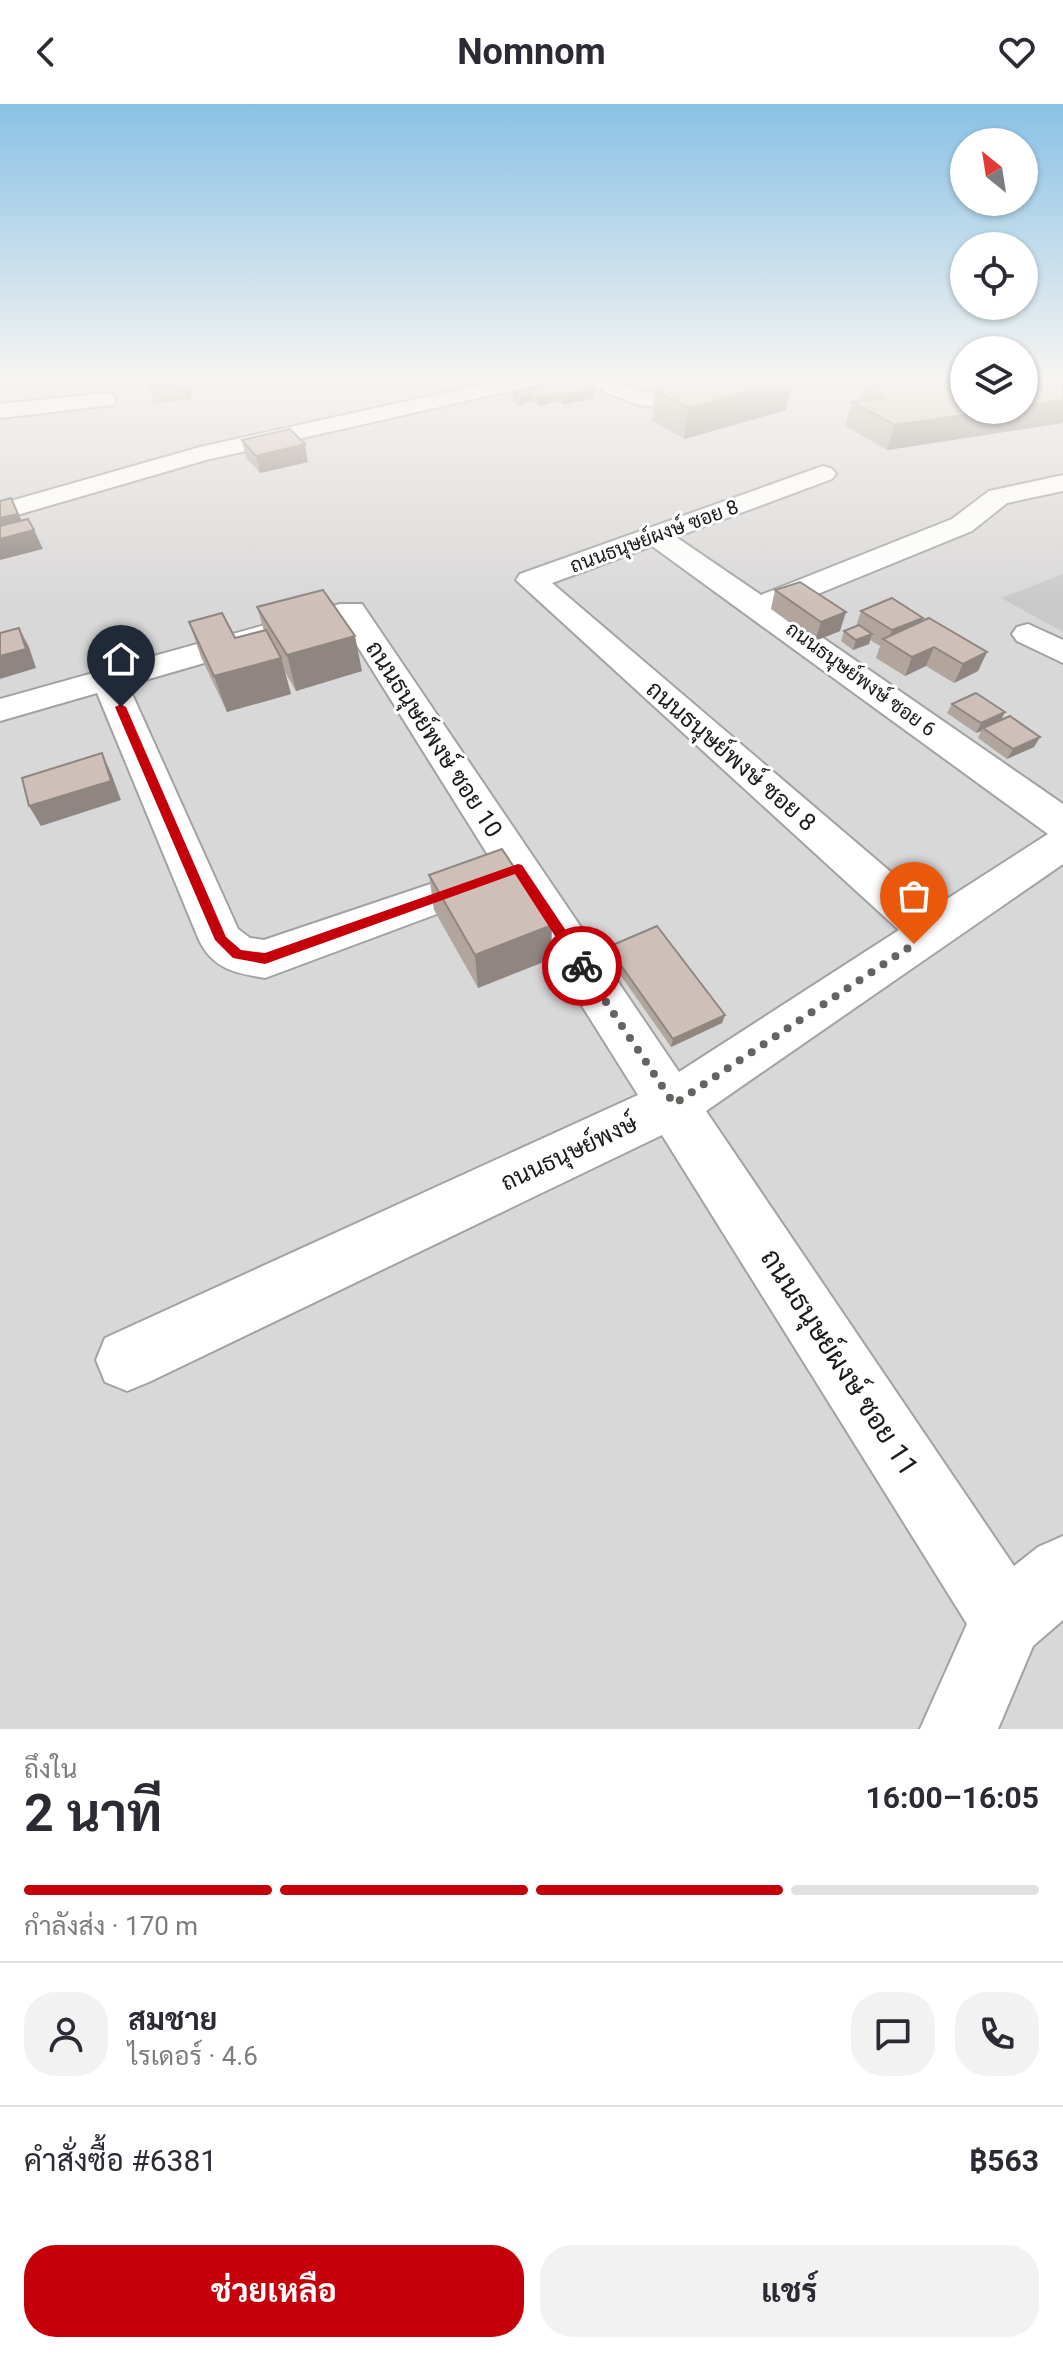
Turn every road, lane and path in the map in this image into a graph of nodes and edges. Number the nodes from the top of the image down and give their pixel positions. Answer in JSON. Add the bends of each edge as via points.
{"nodes":[{"id":1,"x":205,"y":453,"type":"edge"},
{"id":2,"x":823,"y":474,"type":"dead end"},
{"id":3,"x":1063,"y":483,"type":"edge"},
{"id":4,"x":0,"y":512,"type":"edge"},
{"id":5,"x":657,"y":536,"type":"junction"},
{"id":6,"x":531,"y":580,"type":"joint"},
{"id":7,"x":759,"y":607,"type":"junction"},
{"id":8,"x":1028,"y":634,"type":"dead end"},
{"id":9,"x":1063,"y":653,"type":"edge"},
{"id":10,"x":108,"y":678,"type":"junction"},
{"id":11,"x":0,"y":710,"type":"edge"},
{"id":12,"x":1060,"y":844,"type":"edge"},
{"id":13,"x":518,"y":868,"type":"junction"},
{"id":14,"x":931,"y":932,"type":"junction"},
{"id":15,"x":674,"y":1104,"type":"junction"},
{"id":16,"x":127,"y":1360,"type":"dead end"},
{"id":17,"x":1063,"y":1572,"type":"edge"},
{"id":18,"x":1007,"y":1620,"type":"junction"},
{"id":19,"x":959,"y":1729,"type":"edge"}],
"edges":[{"from":1,"to":4,"type":"street"},
{"from":2,"to":5,"type":"street","name":"ถนนธนุษย์ผงษ์ ซอย 8"},
{"from":3,"to":7,"type":"street","via":[[998,497],[962,525]]},
{"from":5,"to":6,"type":"street","name":"ถนนธนุษย์ผงษ์ ซอย 8"},
{"from":5,"to":7,"type":"street","name":"ถนนธนุษย์พงษ์ ซอย 6"},
{"from":6,"to":14,"type":"street","name":"ถนนธนุษย์พงษ์ ซอย 8"},
{"from":7,"to":12,"type":"street","name":"ถนนธนุษย์พงษ์ ซอย 6"},
{"from":8,"to":9,"type":"street"},
{"from":10,"to":11,"type":"street"},
{"from":10,"to":13,"type":"street","name":"ถนนธนุษย์พงษ์ ซอย 10","via":[[351,611]]},
{"from":10,"to":13,"type":"street","name":"ถนนธนุษย์พงษ์ ซอย 10","via":[[221,940],[238,955],[265,959]]},
{"from":12,"to":14,"type":"street","name":"ถนนธนุษย์พงษ์"},
{"from":13,"to":15,"type":"street","name":"ถนนธนุษย์พงษ์ ซอย 10"},
{"from":14,"to":15,"type":"street","name":"ถนนธนุษย์พงษ์"},
{"from":15,"to":16,"type":"street","name":"ถนนธนุษย์พงษ์"},
{"from":15,"to":18,"type":"street","name":"ถนนธนุษย์ผงษ์ ซอย 11"},
{"from":17,"to":18,"type":"street"},
{"from":18,"to":19,"type":"street"}]}
